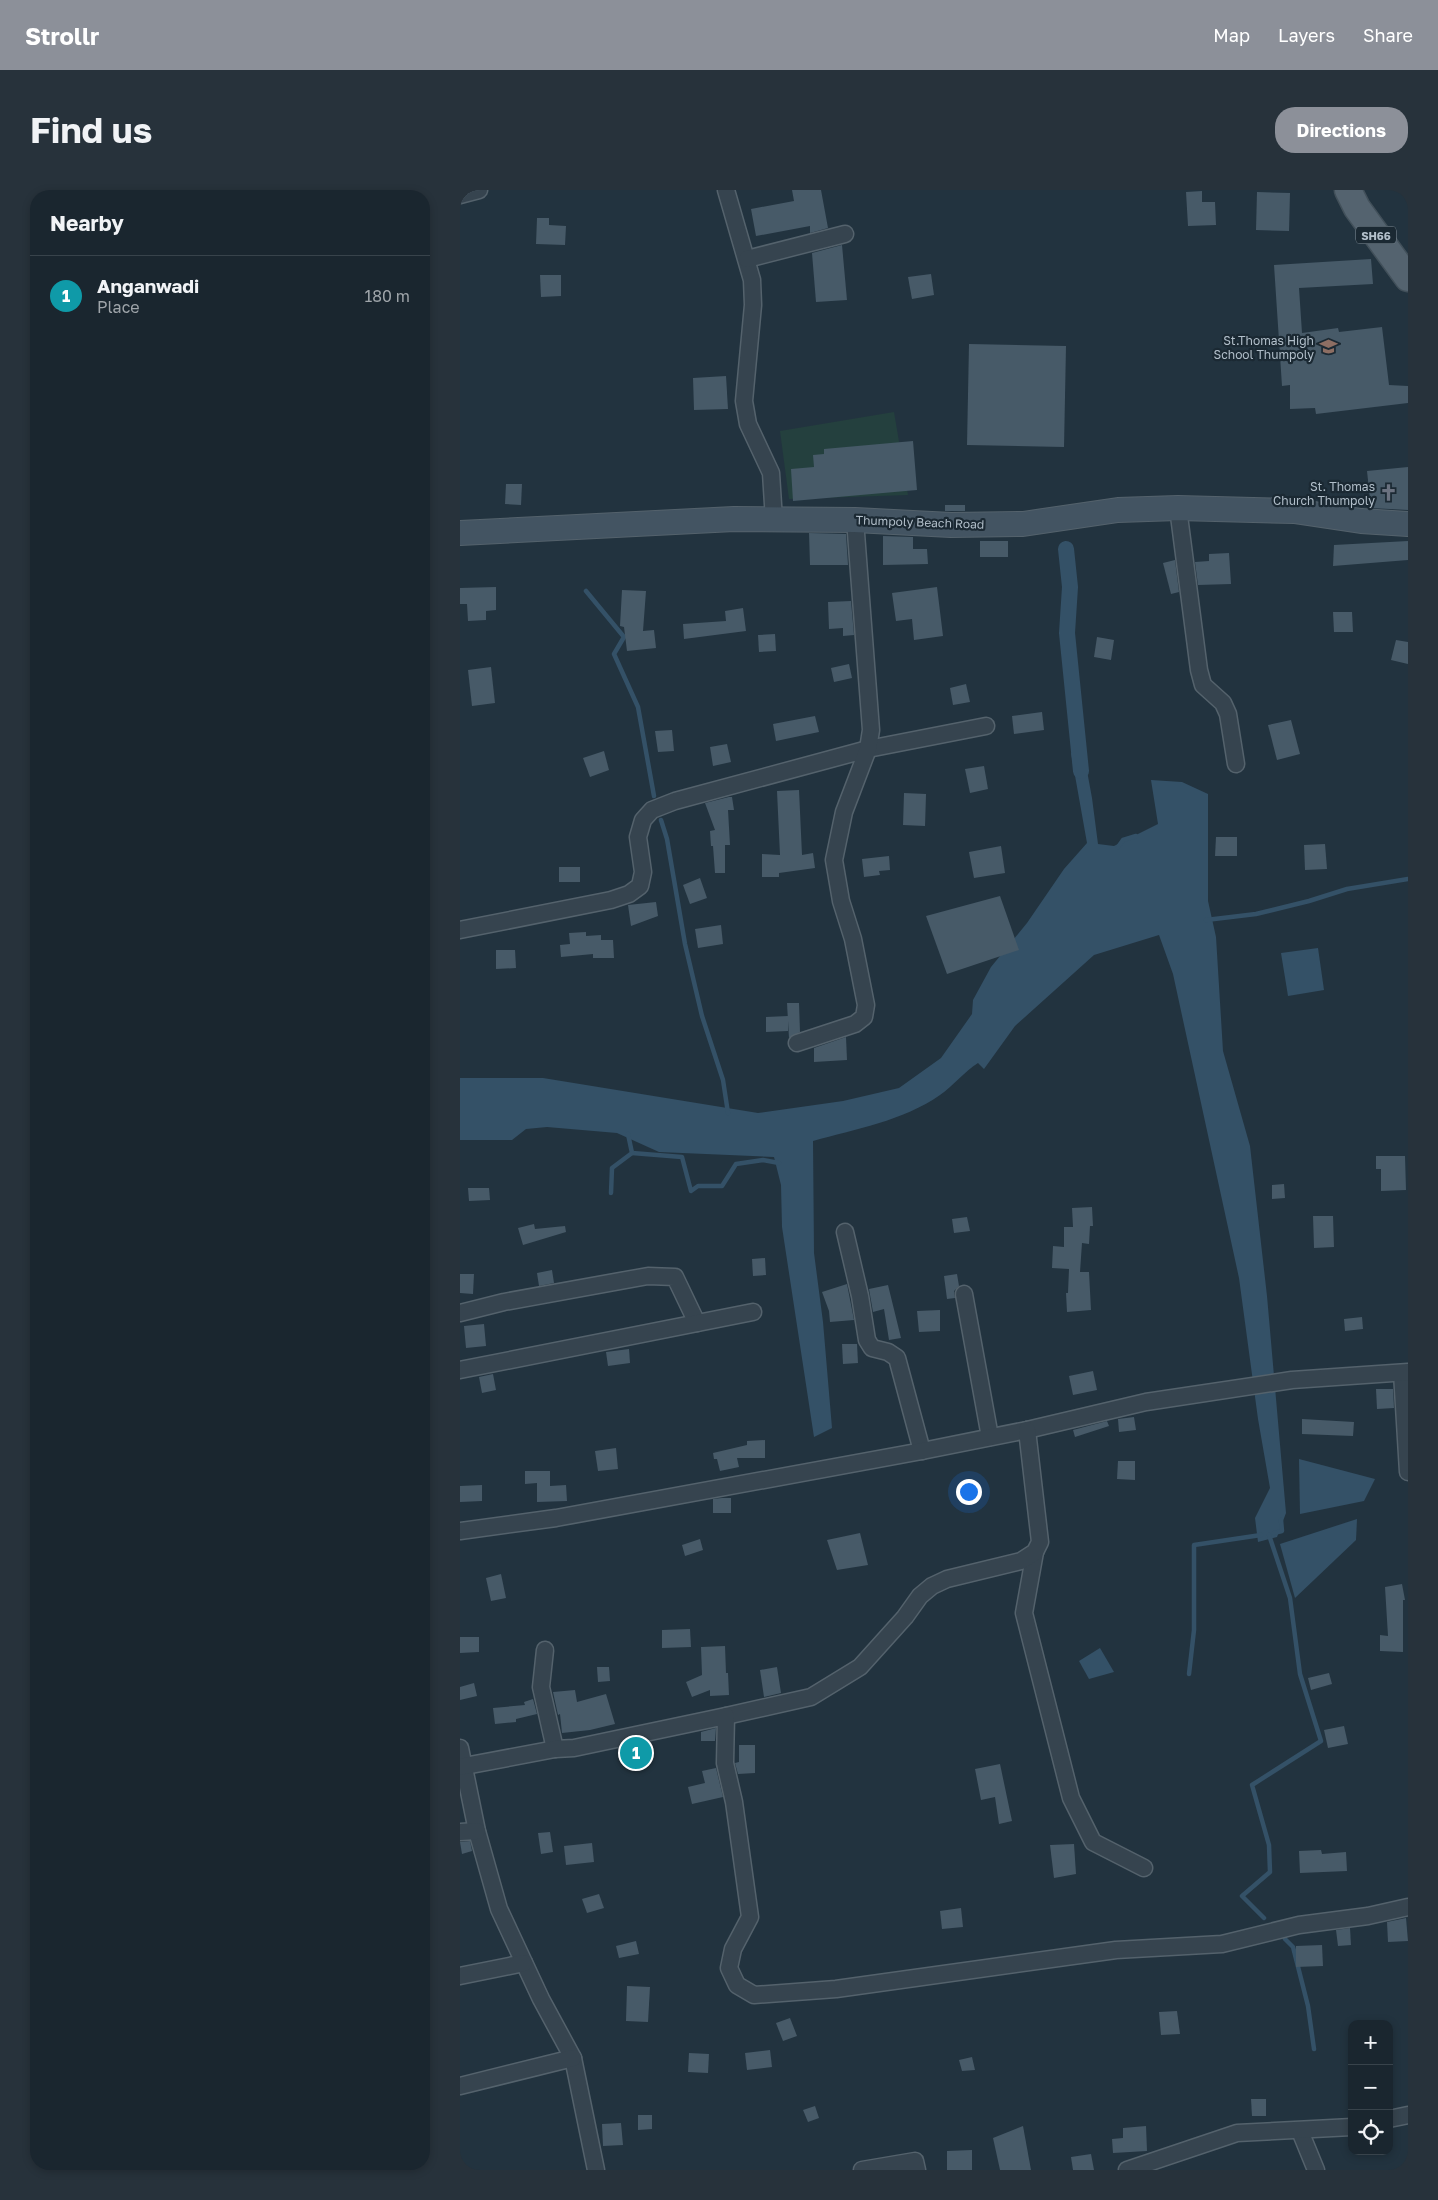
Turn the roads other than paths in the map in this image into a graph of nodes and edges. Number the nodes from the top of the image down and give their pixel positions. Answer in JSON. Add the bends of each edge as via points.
{"nodes":[{"id":1,"x":479,"y":190,"type":"edge"},
{"id":2,"x":726,"y":190,"type":"edge"},
{"id":3,"x":1348,"y":190,"type":"edge"},
{"id":4,"x":460,"y":195,"type":"edge"},
{"id":5,"x":845,"y":234,"type":"dead end"},
{"id":6,"x":747,"y":259,"type":"junction"},
{"id":7,"x":1408,"y":278,"type":"edge"},
{"id":8,"x":1178,"y":508,"type":"junction"},
{"id":9,"x":774,"y":520,"type":"junction"},
{"id":10,"x":855,"y":520,"type":"junction"},
{"id":11,"x":1408,"y":524,"type":"edge"},
{"id":12,"x":460,"y":533,"type":"edge"},
{"id":13,"x":986,"y":726,"type":"dead end"},
{"id":14,"x":868,"y":749,"type":"junction"},
{"id":15,"x":1236,"y":764,"type":"dead end"},
{"id":16,"x":460,"y":930,"type":"edge"},
{"id":17,"x":798,"y":1043,"type":"dead end"},
{"id":18,"x":845,"y":1232,"type":"dead end"},
{"id":19,"x":964,"y":1294,"type":"dead end"},
{"id":20,"x":753,"y":1312,"type":"dead end"},
{"id":21,"x":460,"y":1313,"type":"edge"},
{"id":22,"x":697,"y":1323,"type":"junction"},
{"id":23,"x":460,"y":1370,"type":"edge"},
{"id":24,"x":1405,"y":1372,"type":"edge"},
{"id":25,"x":1027,"y":1430,"type":"junction"},
{"id":26,"x":990,"y":1438,"type":"junction"},
{"id":27,"x":922,"y":1451,"type":"junction"},
{"id":28,"x":1408,"y":1472,"type":"edge"},
{"id":29,"x":460,"y":1531,"type":"edge"},
{"id":30,"x":1035,"y":1552,"type":"junction"},
{"id":31,"x":545,"y":1650,"type":"dead end"},
{"id":32,"x":726,"y":1716,"type":"junction"},
{"id":33,"x":460,"y":1748,"type":"edge"},
{"id":34,"x":555,"y":1749,"type":"junction"},
{"id":35,"x":462,"y":1767,"type":"edge"},
{"id":36,"x":477,"y":1831,"type":"junction"},
{"id":37,"x":460,"y":1832,"type":"edge"},
{"id":38,"x":1144,"y":1868,"type":"dead end"},
{"id":39,"x":1408,"y":1907,"type":"edge"},
{"id":40,"x":524,"y":1963,"type":"junction"},
{"id":41,"x":460,"y":1976,"type":"edge"},
{"id":42,"x":573,"y":2058,"type":"junction"},
{"id":43,"x":460,"y":2086,"type":"edge"},
{"id":44,"x":1408,"y":2115,"type":"edge"},
{"id":45,"x":1393,"y":2118,"type":"edge"},
{"id":46,"x":1348,"y":2127,"type":"edge"},
{"id":47,"x":1300,"y":2131,"type":"junction"},
{"id":48,"x":596,"y":2170,"type":"edge"},
{"id":49,"x":862,"y":2170,"type":"edge"},
{"id":50,"x":917,"y":2170,"type":"edge"},
{"id":51,"x":1127,"y":2170,"type":"edge"},
{"id":52,"x":1316,"y":2170,"type":"edge"}],
"edges":[{"from":1,"to":4,"type":"street"},
{"from":2,"to":6,"type":"street"},
{"from":3,"to":7,"type":"main road","number":"SH66","via":[[1357,208]]},
{"from":5,"to":6,"type":"street"},
{"from":6,"to":9,"type":"street","via":[[753,305],[744,401],[748,424],[771,473]]},
{"from":8,"to":10,"type":"main road","name":"Thumpoly Beach Road","via":[[1118,510],[1023,524],[951,525]]},
{"from":8,"to":11,"type":"main road","name":"Thumpoly Beach Road","via":[[1294,511]]},
{"from":8,"to":15,"type":"street","via":[[1199,670],[1203,685],[1223,703],[1228,714]]},
{"from":9,"to":10,"type":"main road","name":"Thumpoly Beach Road"},
{"from":9,"to":12,"type":"main road","name":"Thumpoly Beach Road","via":[[734,519]]},
{"from":10,"to":14,"type":"street","via":[[871,730]]},
{"from":13,"to":14,"type":"street"},
{"from":14,"to":16,"type":"street","via":[[652,810],[643,820],[638,837],[643,872],[640,886],[629,894]]},
{"from":14,"to":17,"type":"street","via":[[844,812],[834,860],[866,1006],[864,1017],[855,1024]]},
{"from":18,"to":27,"type":"street","via":[[867,1340],[872,1348],[897,1358]]},
{"from":19,"to":26,"type":"street"},
{"from":20,"to":22,"type":"street"},
{"from":21,"to":22,"type":"street","via":[[648,1276],[676,1277]]},
{"from":22,"to":23,"type":"street"},
{"from":24,"to":25,"type":"street","via":[[1292,1380],[1146,1402]]},
{"from":24,"to":28,"type":"street"},
{"from":25,"to":26,"type":"street"},
{"from":25,"to":30,"type":"street","via":[[1040,1542]]},
{"from":26,"to":27,"type":"street"},
{"from":27,"to":29,"type":"street","via":[[556,1518]]},
{"from":30,"to":32,"type":"street","via":[[1021,1561],[947,1579],[932,1586],[860,1667],[811,1697]]},
{"from":30,"to":38,"type":"street","via":[[1024,1613],[1071,1798],[1093,1842]]},
{"from":31,"to":34,"type":"street","via":[[541,1687]]},
{"from":32,"to":34,"type":"street","via":[[574,1748]]},
{"from":32,"to":39,"type":"street","via":[[725,1763],[734,1802],[750,1917],[733,1949],[729,1968],[737,1985],[754,1995],[836,1989],[1116,1950],[1222,1944],[1298,1925]]},
{"from":33,"to":35,"type":"street"},
{"from":34,"to":35,"type":"street"},
{"from":35,"to":36,"type":"street"},
{"from":36,"to":37,"type":"street"},
{"from":36,"to":40,"type":"street","via":[[499,1909]]},
{"from":40,"to":41,"type":"street"},
{"from":40,"to":42,"type":"street"},
{"from":42,"to":43,"type":"street"},
{"from":42,"to":48,"type":"street"},
{"from":44,"to":45,"type":"street"},
{"from":46,"to":47,"type":"street"},
{"from":47,"to":51,"type":"street","via":[[1237,2134]]},
{"from":47,"to":52,"type":"street"},
{"from":49,"to":50,"type":"street","via":[[915,2161]]}]}
